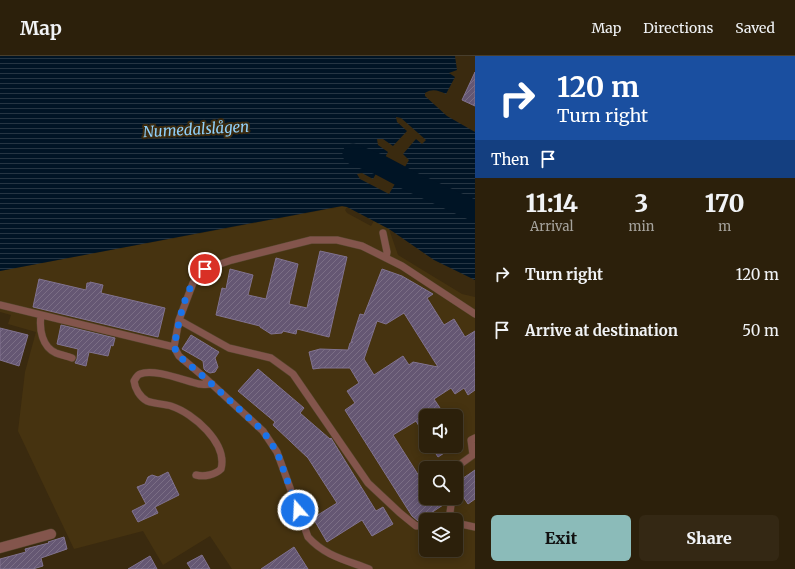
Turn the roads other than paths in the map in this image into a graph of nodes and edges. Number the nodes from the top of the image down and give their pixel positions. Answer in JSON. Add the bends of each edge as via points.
{"nodes":[{"id":1,"x":383,"y":233,"type":"dead end"},
{"id":2,"x":386,"y":258,"type":"junction"},
{"id":3,"x":0,"y":306,"type":"edge"},
{"id":4,"x":475,"y":314,"type":"edge"},
{"id":5,"x":41,"y":315,"type":"junction"},
{"id":6,"x":179,"y":320,"type":"junction"},
{"id":7,"x":174,"y":347,"type":"junction"},
{"id":8,"x":72,"y":358,"type":"dead end"},
{"id":9,"x":212,"y":384,"type":"junction"},
{"id":10,"x":475,"y":438,"type":"edge"},
{"id":11,"x":463,"y":462,"type":"edge"},
{"id":12,"x":196,"y":475,"type":"dead end"},
{"id":13,"x":463,"y":524,"type":"edge"},
{"id":14,"x":419,"y":525,"type":"edge"},
{"id":15,"x":475,"y":527,"type":"edge"},
{"id":16,"x":51,"y":534,"type":"dead end"},
{"id":17,"x":0,"y":548,"type":"edge"},
{"id":18,"x":369,"y":569,"type":"edge"}],
"edges":[{"from":1,"to":2,"type":"lane","via":[[388,252]]},
{"from":2,"to":4,"type":"lane"},
{"from":2,"to":6,"type":"lane","via":[[362,246],[337,240],[311,240],[232,260],[205,269],[193,283]]},
{"from":3,"to":5,"type":"lane"},
{"from":5,"to":7,"type":"lane"},
{"from":5,"to":8,"type":"lane","via":[[41,335],[45,344],[55,353]]},
{"from":6,"to":7,"type":"lane"},
{"from":6,"to":14,"type":"lane","via":[[229,348],[271,358],[293,374],[368,483],[400,513],[416,526]]},
{"from":7,"to":9,"type":"lane","via":[[179,356]]},
{"from":9,"to":12,"type":"lane","via":[[146,373],[140,374],[134,381],[137,391],[146,400],[184,412],[202,425],[213,438],[220,455],[221,469],[209,475]]},
{"from":9,"to":18,"type":"lane","via":[[263,431],[277,452],[308,537],[316,546],[333,556]]},
{"from":10,"to":11,"type":"lane","via":[[472,440],[473,454]]},
{"from":13,"to":15,"type":"lane"},
{"from":16,"to":17,"type":"street"}]}
